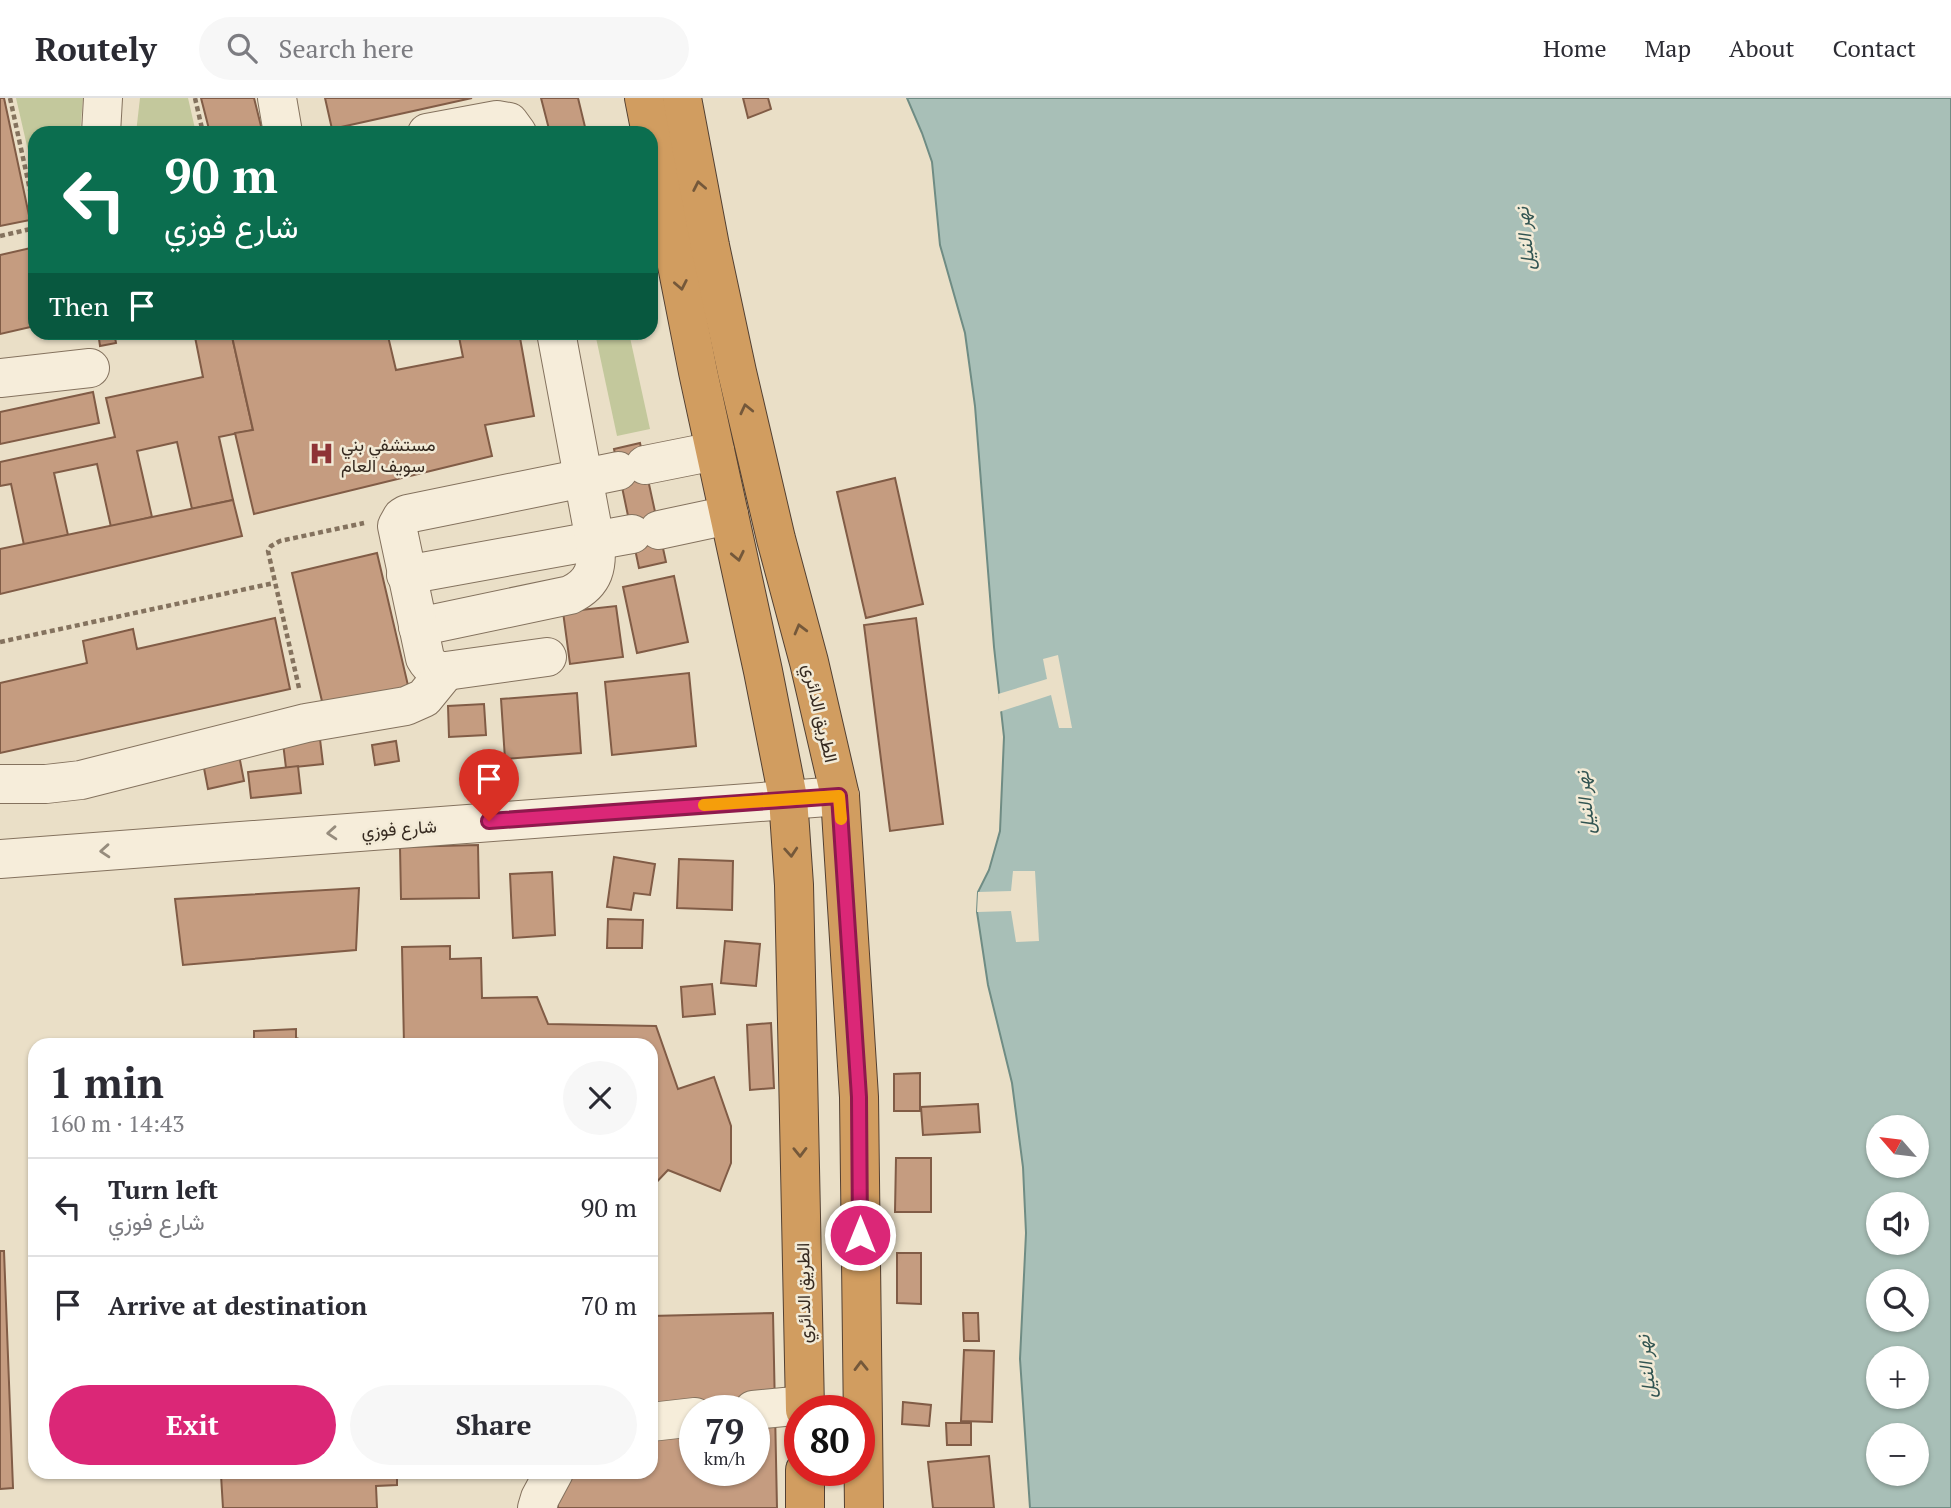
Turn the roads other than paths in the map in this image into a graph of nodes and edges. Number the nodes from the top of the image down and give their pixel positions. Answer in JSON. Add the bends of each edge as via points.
{"nodes":[{"id":1,"x":103,"y":98,"type":"edge"},
{"id":2,"x":277,"y":98,"type":"edge"},
{"id":3,"x":644,"y":98,"type":"edge"},
{"id":4,"x":682,"y":98,"type":"edge"},
{"id":5,"x":101,"y":126,"type":"edge"},
{"id":6,"x":282,"y":126,"type":"edge"},
{"id":7,"x":466,"y":126,"type":"edge"},
{"id":8,"x":512,"y":126,"type":"edge"},
{"id":9,"x":650,"y":126,"type":"edge"},
{"id":10,"x":658,"y":168,"type":"edge"},
{"id":11,"x":559,"y":340,"type":"edge"},
{"id":12,"x":90,"y":368,"type":"dead end"},
{"id":13,"x":0,"y":378,"type":"edge"},
{"id":14,"x":715,"y":451,"type":"junction"},
{"id":15,"x":616,"y":472,"type":"junction"},
{"id":16,"x":729,"y":515,"type":"junction"},
{"id":17,"x":595,"y":541,"type":"junction"},
{"id":18,"x":406,"y":575,"type":"junction"},
{"id":19,"x":418,"y":627,"type":"junction"},
{"id":20,"x":547,"y":657,"type":"dead end"},
{"id":21,"x":446,"y":671,"type":"junction"},
{"id":22,"x":0,"y":784,"type":"edge"},
{"id":23,"x":839,"y":796,"type":"junction"},
{"id":24,"x":788,"y":798,"type":"junction"},
{"id":25,"x":0,"y":859,"type":"edge"},
{"id":26,"x":859,"y":1097,"type":"junction"},
{"id":27,"x":799,"y":1098,"type":"junction"},
{"id":28,"x":805,"y":1395,"type":"edge"},
{"id":29,"x":679,"y":1419,"type":"edge"},
{"id":30,"x":658,"y":1421,"type":"edge"},
{"id":31,"x":550,"y":1479,"type":"edge"},
{"id":32,"x":805,"y":1486,"type":"edge"},
{"id":33,"x":537,"y":1508,"type":"edge"},
{"id":34,"x":805,"y":1508,"type":"edge"},
{"id":35,"x":864,"y":1508,"type":"edge"}],
"edges":[{"from":1,"to":5,"type":"street"},
{"from":2,"to":6,"type":"street"},
{"from":3,"to":9,"type":"highway","name":"الطريق الدائري","one_way":true},
{"from":23,"to":4,"type":"highway","name":"الطريق الدائري","one_way":true,"via":[[737,372]]},
{"from":7,"to":8,"type":"street","via":[[498,120]]},
{"from":10,"to":14,"type":"highway","name":"الطريق الدائري","one_way":true},
{"from":11,"to":15,"type":"street"},
{"from":12,"to":13,"type":"street"},
{"from":14,"to":15,"type":"street"},
{"from":14,"to":16,"type":"highway","name":"الطريق الدائري"},
{"from":15,"to":17,"type":"street"},
{"from":15,"to":18,"type":"street","via":[[407,514],[396,531]]},
{"from":16,"to":17,"type":"street"},
{"from":16,"to":24,"type":"highway","name":"الطريق الدائري","one_way":true},
{"from":17,"to":18,"type":"street"},
{"from":17,"to":19,"type":"street","via":[[593,576],[570,595]]},
{"from":18,"to":19,"type":"street"},
{"from":19,"to":21,"type":"street","via":[[429,665]]},
{"from":20,"to":21,"type":"street"},
{"from":21,"to":22,"type":"street","via":[[432,691],[416,702],[306,723],[90,778]]},
{"from":23,"to":24,"type":"street","name":"شارع فوزي"},
{"from":23,"to":26,"type":"highway","name":"الطريق الدائري"},
{"from":24,"to":25,"type":"street","name":"شارع فوزي","one_way":true},
{"from":24,"to":27,"type":"highway","name":"الطريق الدائري","one_way":true},
{"from":26,"to":27,"type":"highway"},
{"from":35,"to":26,"type":"highway","name":"الطريق الدائري","one_way":true},
{"from":27,"to":28,"type":"highway","name":"الطريق الدائري","one_way":true},
{"from":29,"to":30,"type":"street"},
{"from":31,"to":33,"type":"street"},
{"from":32,"to":34,"type":"highway"}]}
